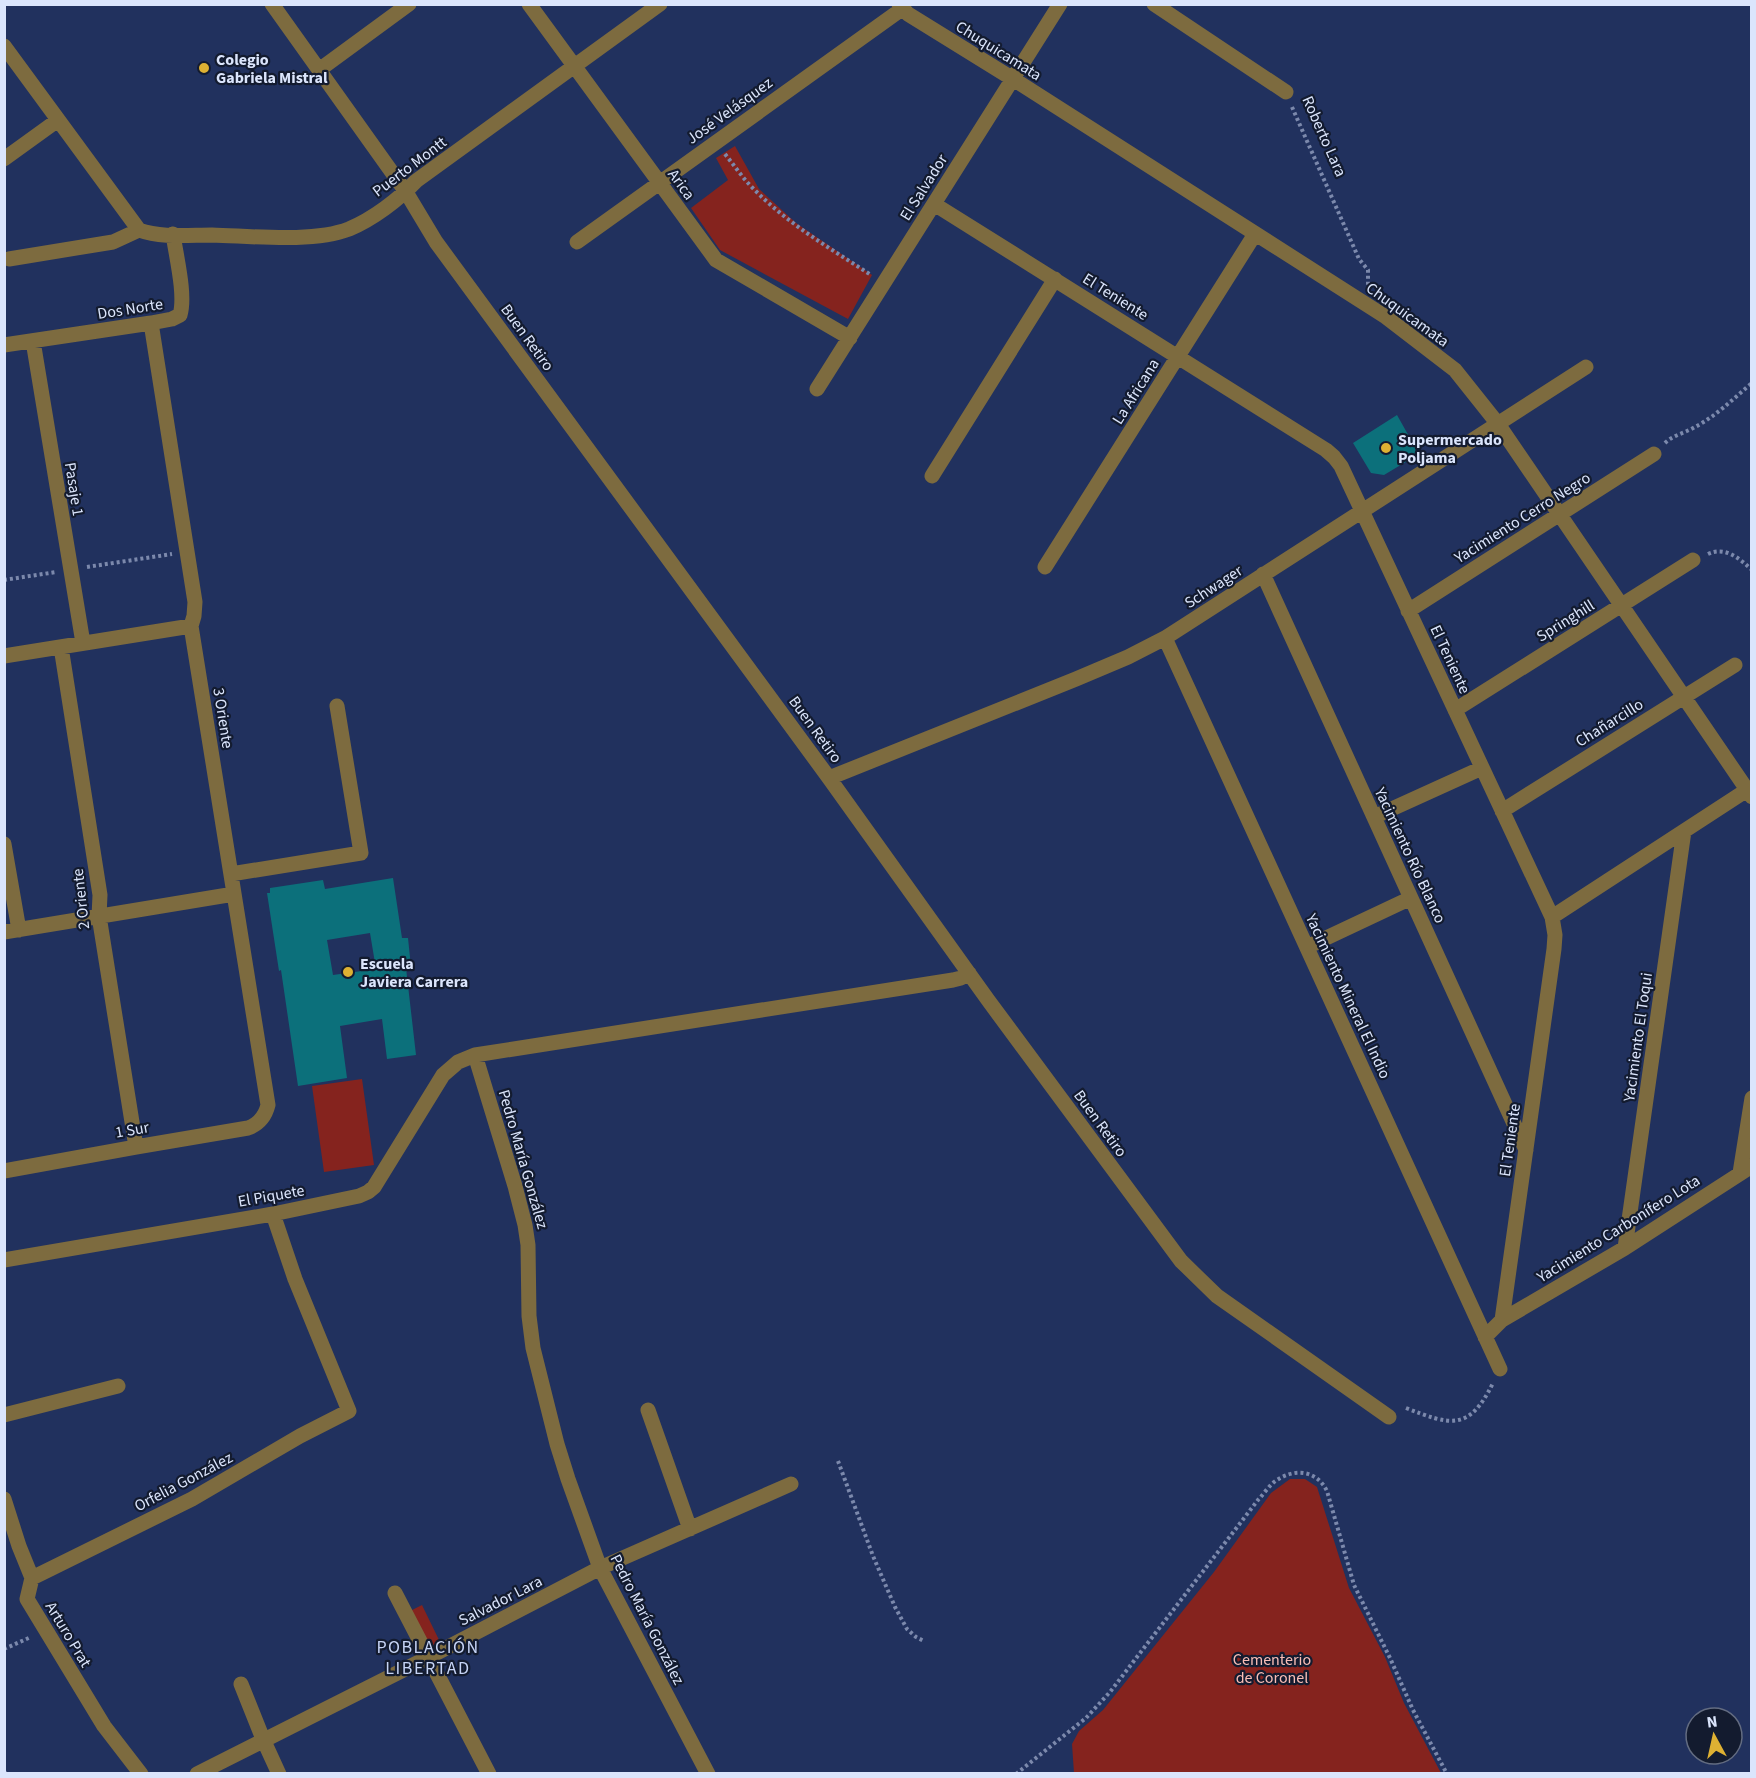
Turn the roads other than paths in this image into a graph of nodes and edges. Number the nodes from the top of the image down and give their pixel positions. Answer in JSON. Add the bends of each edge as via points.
{"nodes":[{"id":1,"x":272,"y":4,"type":"edge"},
{"id":2,"x":409,"y":4,"type":"edge"},
{"id":3,"x":529,"y":4,"type":"edge"},
{"id":4,"x":660,"y":4,"type":"edge"},
{"id":5,"x":1060,"y":4,"type":"edge"},
{"id":6,"x":1154,"y":4,"type":"edge"},
{"id":7,"x":900,"y":7,"type":"edge"},
{"id":8,"x":4,"y":46,"type":"edge"},
{"id":9,"x":574,"y":66,"type":"junction"},
{"id":10,"x":319,"y":70,"type":"junction"},
{"id":11,"x":1013,"y":79,"type":"junction"},
{"id":12,"x":1286,"y":92,"type":"road end"},
{"id":13,"x":58,"y":120,"type":"junction"},
{"id":14,"x":4,"y":159,"type":"edge"},
{"id":15,"x":658,"y":183,"type":"junction"},
{"id":16,"x":406,"y":192,"type":"junction"},
{"id":17,"x":934,"y":204,"type":"junction"},
{"id":18,"x":139,"y":231,"type":"junction"},
{"id":19,"x":173,"y":234,"type":"junction"},
{"id":20,"x":1256,"y":234,"type":"junction"},
{"id":21,"x":577,"y":242,"type":"dead end"},
{"id":22,"x":9,"y":260,"type":"dead end"},
{"id":23,"x":1055,"y":279,"type":"junction"},
{"id":24,"x":152,"y":323,"type":"junction"},
{"id":25,"x":850,"y":338,"type":"junction"},
{"id":26,"x":33,"y":341,"type":"junction"},
{"id":27,"x":4,"y":345,"type":"edge"},
{"id":28,"x":1178,"y":356,"type":"junction"},
{"id":29,"x":1586,"y":367,"type":"dead end"},
{"id":30,"x":817,"y":389,"type":"dead end"},
{"id":31,"x":1498,"y":424,"type":"junction"},
{"id":32,"x":1654,"y":454,"type":"road end"},
{"id":33,"x":932,"y":476,"type":"dead end"},
{"id":34,"x":1362,"y":511,"type":"junction"},
{"id":35,"x":1560,"y":514,"type":"junction"},
{"id":36,"x":1693,"y":560,"type":"road end"},
{"id":37,"x":1045,"y":567,"type":"dead end"},
{"id":38,"x":1263,"y":574,"type":"junction"},
{"id":39,"x":1622,"y":606,"type":"junction"},
{"id":40,"x":1408,"y":610,"type":"junction"},
{"id":41,"x":191,"y":626,"type":"junction"},
{"id":42,"x":1165,"y":638,"type":"junction"},
{"id":43,"x":83,"y":643,"type":"junction"},
{"id":44,"x":61,"y":647,"type":"junction"},
{"id":45,"x":4,"y":656,"type":"edge"},
{"id":46,"x":1735,"y":665,"type":"dead end"},
{"id":47,"x":1684,"y":697,"type":"junction"},
{"id":48,"x":337,"y":706,"type":"dead end"},
{"id":49,"x":1455,"y":710,"type":"junction"},
{"id":50,"x":1482,"y":768,"type":"junction"},
{"id":51,"x":830,"y":778,"type":"junction"},
{"id":52,"x":1749,"y":794,"type":"edge"},
{"id":53,"x":1502,"y":810,"type":"junction"},
{"id":54,"x":1374,"y":817,"type":"junction"},
{"id":55,"x":1684,"y":831,"type":"junction"},
{"id":56,"x":4,"y":844,"type":"edge"},
{"id":57,"x":231,"y":874,"type":"junction"},
{"id":58,"x":234,"y":894,"type":"junction"},
{"id":59,"x":1411,"y":898,"type":"junction"},
{"id":60,"x":99,"y":916,"type":"junction"},
{"id":61,"x":1552,"y":917,"type":"junction"},
{"id":62,"x":12,"y":931,"type":"edge"},
{"id":63,"x":1307,"y":947,"type":"junction"},
{"id":64,"x":969,"y":973,"type":"junction"},
{"id":65,"x":475,"y":1055,"type":"junction"},
{"id":66,"x":1752,"y":1098,"type":"edge"},
{"id":67,"x":263,"y":1118,"type":"joint"},
{"id":68,"x":136,"y":1147,"type":"junction"},
{"id":69,"x":1526,"y":1150,"type":"junction"},
{"id":70,"x":1746,"y":1169,"type":"edge"},
{"id":71,"x":4,"y":1171,"type":"edge"},
{"id":72,"x":273,"y":1214,"type":"junction"},
{"id":73,"x":1625,"y":1248,"type":"junction"},
{"id":74,"x":4,"y":1260,"type":"edge"},
{"id":75,"x":1502,"y":1320,"type":"junction"},
{"id":76,"x":1485,"y":1337,"type":"junction"},
{"id":77,"x":1500,"y":1369,"type":"road end"},
{"id":78,"x":118,"y":1386,"type":"dead end"},
{"id":79,"x":648,"y":1410,"type":"dead end"},
{"id":80,"x":4,"y":1415,"type":"edge"},
{"id":81,"x":1389,"y":1418,"type":"dead end"},
{"id":82,"x":791,"y":1484,"type":"dead end"},
{"id":83,"x":4,"y":1499,"type":"edge"},
{"id":84,"x":690,"y":1529,"type":"junction"},
{"id":85,"x":600,"y":1568,"type":"junction"},
{"id":86,"x":33,"y":1578,"type":"junction"},
{"id":87,"x":395,"y":1593,"type":"dead end"},
{"id":88,"x":429,"y":1657,"type":"junction"},
{"id":89,"x":241,"y":1684,"type":"dead end"},
{"id":90,"x":263,"y":1739,"type":"junction"},
{"id":91,"x":141,"y":1773,"type":"edge"},
{"id":92,"x":197,"y":1773,"type":"edge"},
{"id":93,"x":279,"y":1773,"type":"edge"},
{"id":94,"x":489,"y":1773,"type":"edge"},
{"id":95,"x":708,"y":1773,"type":"edge"}],
"edges":[{"from":1,"to":10,"type":"street","name":"Buen Retiro"},
{"from":2,"to":10,"type":"street"},
{"from":3,"to":9,"type":"street","name":"Arica"},
{"from":4,"to":9,"type":"street","name":"Puerto Montt"},
{"from":5,"to":11,"type":"street","name":"El Salvador"},
{"from":6,"to":12,"type":"street","name":"Roberto Lara"},
{"from":7,"to":11,"type":"street","name":"Chuquicamata"},
{"from":7,"to":15,"type":"street","name":"José Velásquez"},
{"from":8,"to":13,"type":"street"},
{"from":9,"to":15,"type":"street","name":"Arica"},
{"from":9,"to":16,"type":"street","name":"Puerto Montt"},
{"from":10,"to":16,"type":"street","name":"Buen Retiro"},
{"from":11,"to":17,"type":"street","name":"El Salvador"},
{"from":11,"to":20,"type":"street","name":"Chuquicamata"},
{"from":13,"to":14,"type":"street"},
{"from":13,"to":18,"type":"street"},
{"from":15,"to":21,"type":"street","name":"José Velásquez"},
{"from":15,"to":25,"type":"street","name":"Arica","via":[[716,260]]},
{"from":16,"to":19,"type":"street","name":"Puerto Montt","via":[[347,230],[321,235]]},
{"from":16,"to":51,"type":"street","name":"Buen Retiro","via":[[436,242]]},
{"from":17,"to":23,"type":"street","name":"El Teniente"},
{"from":17,"to":25,"type":"street","name":"El Salvador"},
{"from":18,"to":19,"type":"street","name":"Puerto Montt"},
{"from":18,"to":22,"type":"street","via":[[113,242]]},
{"from":19,"to":24,"type":"street","name":"Dos Norte","via":[[182,307],[180,315],[172,320]]},
{"from":20,"to":28,"type":"street","name":"La Africana"},
{"from":20,"to":31,"type":"street","name":"Chuquicamata","via":[[1400,327],[1455,370]]},
{"from":23,"to":28,"type":"street","name":"El Teniente"},
{"from":23,"to":33,"type":"street"},
{"from":24,"to":26,"type":"street","name":"Dos Norte"},
{"from":24,"to":41,"type":"street","name":"3 Oriente","via":[[195,602]]},
{"from":25,"to":30,"type":"street","name":"El Salvador"},
{"from":26,"to":27,"type":"street","name":"Dos Norte"},
{"from":26,"to":43,"type":"street","name":"Pasaje 1"},
{"from":28,"to":34,"type":"street","name":"El Teniente","via":[[1326,450],[1341,466]]},
{"from":28,"to":37,"type":"street","name":"La Africana"},
{"from":29,"to":31,"type":"street","name":"Schwager"},
{"from":31,"to":34,"type":"street","name":"Schwager"},
{"from":31,"to":35,"type":"street","name":"Chuquicamata"},
{"from":32,"to":35,"type":"street","name":"Yacimiento Cerro Negro"},
{"from":34,"to":38,"type":"street","name":"Schwager"},
{"from":34,"to":40,"type":"street","name":"El Teniente"},
{"from":35,"to":39,"type":"street","name":"Chuquicamata"},
{"from":35,"to":40,"type":"street","name":"Yacimiento Cerro Negro"},
{"from":36,"to":39,"type":"street","name":"Springhill"},
{"from":38,"to":42,"type":"street","name":"Schwager"},
{"from":38,"to":54,"type":"street","name":"Yacimiento Río Blanco"},
{"from":39,"to":47,"type":"street","name":"Chuquicamata"},
{"from":39,"to":49,"type":"street","name":"Springhill"},
{"from":40,"to":49,"type":"street","name":"El Teniente"},
{"from":41,"to":43,"type":"street"},
{"from":41,"to":57,"type":"street","name":"3 Oriente"},
{"from":42,"to":51,"type":"street","name":"Schwager","via":[[1076,679]]},
{"from":42,"to":63,"type":"street","name":"Yacimiento Mineral El Indio"},
{"from":43,"to":44,"type":"street"},
{"from":44,"to":45,"type":"street"},
{"from":44,"to":60,"type":"street","name":"2 Oriente","via":[[100,895]]},
{"from":46,"to":47,"type":"street","name":"Chañarcillo"},
{"from":47,"to":52,"type":"street","name":"Chuquicamata"},
{"from":47,"to":53,"type":"street","name":"Chañarcillo"},
{"from":48,"to":57,"type":"street","via":[[361,853]]},
{"from":49,"to":50,"type":"street","name":"El Teniente"},
{"from":50,"to":53,"type":"street","name":"El Teniente"},
{"from":50,"to":54,"type":"street"},
{"from":51,"to":64,"type":"street","name":"Buen Retiro"},
{"from":52,"to":55,"type":"street"},
{"from":53,"to":61,"type":"street","name":"El Teniente"},
{"from":54,"to":59,"type":"street","name":"Yacimiento Río Blanco"},
{"from":55,"to":61,"type":"street"},
{"from":55,"to":73,"type":"street","name":"Yacimiento El Toqui"},
{"from":56,"to":62,"type":"street"},
{"from":57,"to":58,"type":"street","name":"3 Oriente"},
{"from":58,"to":60,"type":"street"},
{"from":58,"to":67,"type":"street","name":"3 Oriente","via":[[268,1105]]},
{"from":59,"to":63,"type":"street"},
{"from":59,"to":69,"type":"street","name":"Yacimiento Río Blanco"},
{"from":60,"to":62,"type":"street"},
{"from":60,"to":68,"type":"street","name":"2 Oriente"},
{"from":61,"to":69,"type":"street","name":"El Teniente","via":[[1554,949]]},
{"from":63,"to":76,"type":"street","name":"Yacimiento Mineral El Indio"},
{"from":64,"to":65,"type":"street","via":[[952,980]]},
{"from":64,"to":81,"type":"street","name":"Buen Retiro","via":[[1181,1261],[1238,1311]]},
{"from":65,"to":72,"type":"street","name":"El Piquete","via":[[458,1062],[444,1076],[368,1192]]},
{"from":65,"to":85,"type":"street","name":"Pedro María González","via":[[525,1224],[530,1332],[543,1392],[568,1479]]},
{"from":66,"to":70,"type":"street"},
{"from":67,"to":68,"type":"street","name":"1 Sur","via":[[248,1128]]},
{"from":68,"to":71,"type":"street","name":"1 Sur"},
{"from":69,"to":75,"type":"street","name":"El Teniente"},
{"from":70,"to":73,"type":"street","name":"Yacimiento Carbonífero Lota"},
{"from":72,"to":74,"type":"street","name":"El Piquete"},
{"from":72,"to":86,"type":"street","name":"Orfelia González","via":[[349,1411],[192,1499]]},
{"from":73,"to":75,"type":"street","name":"Yacimiento Carbonífero Lota"},
{"from":75,"to":76,"type":"street"},
{"from":76,"to":77,"type":"street","name":"Yacimiento Mineral El Indio"},
{"from":78,"to":80,"type":"street"},
{"from":79,"to":84,"type":"street"},
{"from":82,"to":84,"type":"street","name":"Salvador Lara"},
{"from":83,"to":86,"type":"street","name":"Arturo Prat"},
{"from":84,"to":85,"type":"street","name":"Salvador Lara"},
{"from":85,"to":88,"type":"street","name":"Salvador Lara"},
{"from":85,"to":95,"type":"street","name":"Pedro María González"},
{"from":86,"to":91,"type":"street","name":"Arturo Prat","via":[[27,1599],[104,1726]]},
{"from":87,"to":88,"type":"street"},
{"from":88,"to":90,"type":"street","name":"Salvador Lara"},
{"from":88,"to":94,"type":"street"},
{"from":89,"to":90,"type":"street"},
{"from":90,"to":92,"type":"street","name":"Salvador Lara"},
{"from":90,"to":93,"type":"street"}]}
